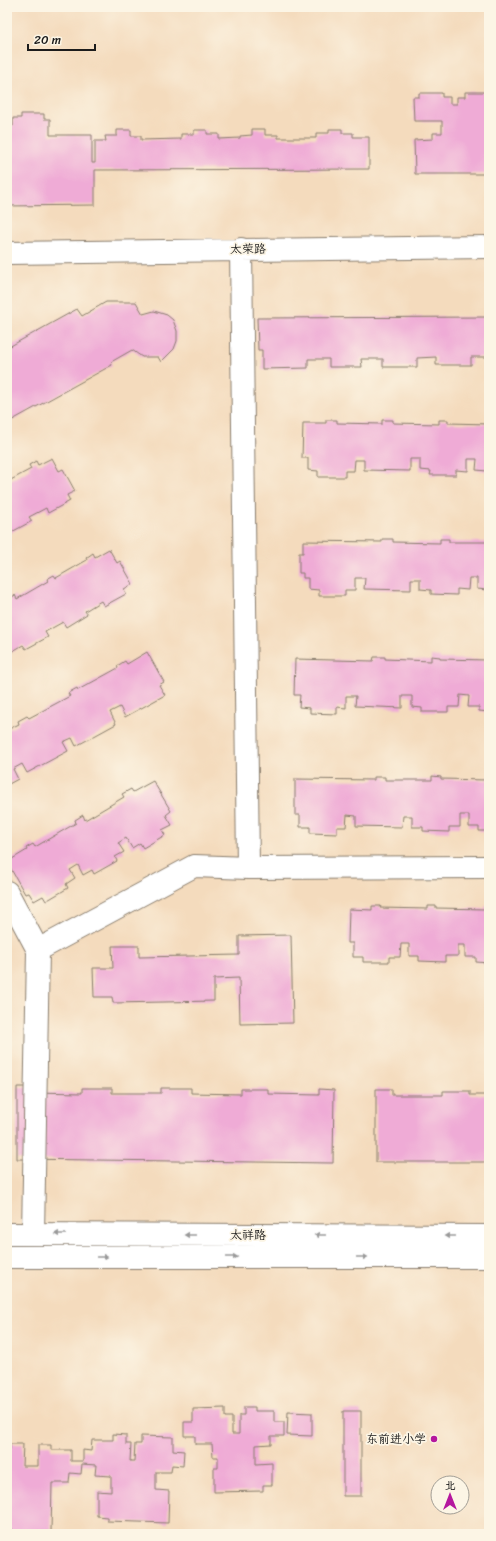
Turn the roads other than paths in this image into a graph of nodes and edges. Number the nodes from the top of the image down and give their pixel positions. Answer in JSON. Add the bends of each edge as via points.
{"nodes":[{"id":1,"x":489,"y":247,"type":"edge"},
{"id":2,"x":241,"y":249,"type":"junction"},
{"id":3,"x":7,"y":253,"type":"edge"},
{"id":4,"x":489,"y":867,"type":"edge"},
{"id":5,"x":248,"y":868,"type":"junction"},
{"id":6,"x":7,"y":892,"type":"edge"},
{"id":7,"x":38,"y":950,"type":"junction"},
{"id":8,"x":7,"y":1234,"type":"edge"},
{"id":9,"x":33,"y":1234,"type":"junction"},
{"id":10,"x":489,"y":1236,"type":"edge"},
{"id":11,"x":7,"y":1257,"type":"edge"},
{"id":12,"x":489,"y":1257,"type":"edge"}],
"edges":[{"from":1,"to":2,"type":"street","name":"太荣路"},
{"from":2,"to":3,"type":"street","name":"太荣路"},
{"from":2,"to":5,"type":"street"},
{"from":4,"to":5,"type":"street"},
{"from":5,"to":7,"type":"street","via":[[194,866]]},
{"from":6,"to":7,"type":"street"},
{"from":7,"to":9,"type":"street"},
{"from":8,"to":9,"type":"street","name":"太祥路"},
{"from":10,"to":9,"type":"street","name":"太祥路","one_way":true},
{"from":11,"to":12,"type":"street","name":"太祥路","one_way":true}]}
